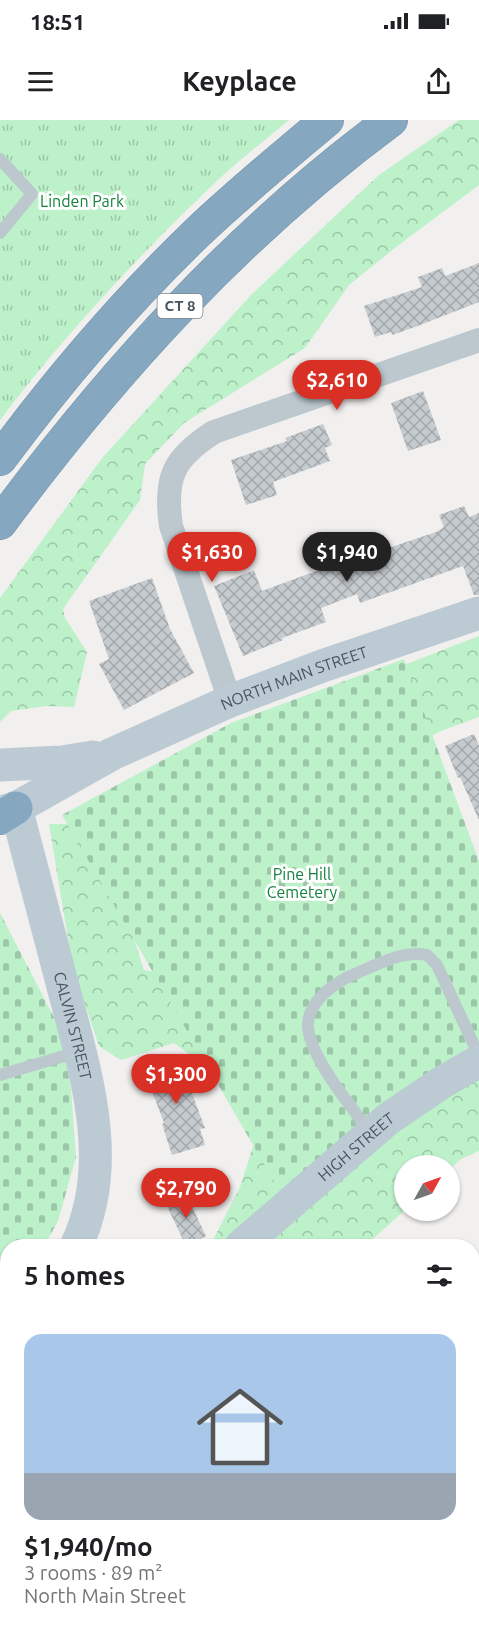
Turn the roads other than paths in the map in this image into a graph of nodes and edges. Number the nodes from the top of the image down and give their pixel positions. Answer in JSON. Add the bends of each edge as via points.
{"nodes":[{"id":1,"x":327,"y":120,"type":"edge"},
{"id":2,"x":391,"y":120,"type":"edge"},
{"id":3,"x":0,"y":159,"type":"edge"},
{"id":4,"x":0,"y":233,"type":"edge"},
{"id":5,"x":479,"y":340,"type":"edge"},
{"id":6,"x":0,"y":459,"type":"edge"},
{"id":7,"x":0,"y":523,"type":"edge"},
{"id":8,"x":479,"y":613,"type":"edge"},
{"id":9,"x":230,"y":701,"type":"junction"},
{"id":10,"x":112,"y":754,"type":"junction"},
{"id":11,"x":0,"y":765,"type":"edge"},
{"id":12,"x":4,"y":808,"type":"edge"},
{"id":13,"x":64,"y":1056,"type":"dead end"},
{"id":14,"x":479,"y":1056,"type":"edge"},
{"id":15,"x":479,"y":1061,"type":"edge"},
{"id":16,"x":0,"y":1075,"type":"edge"},
{"id":17,"x":372,"y":1134,"type":"junction"},
{"id":18,"x":79,"y":1239,"type":"edge"},
{"id":19,"x":249,"y":1239,"type":"edge"}],
"edges":[{"from":1,"to":6,"type":"highway","number":"CT 8","via":[[199,231],[134,297],[72,366]]},
{"from":2,"to":7,"type":"highway","number":"CT 8","via":[[302,191],[171,314],[109,384]]},
{"from":3,"to":4,"type":"lane","via":[[32,194]]},
{"from":5,"to":9,"type":"street","via":[[214,432],[193,445],[179,462],[170,480],[167,502],[171,526]]},
{"from":8,"to":9,"type":"street","name":"NORTH MAIN STREET"},
{"from":9,"to":10,"type":"street","name":"NORTH MAIN STREET"},
{"from":10,"to":11,"type":"street","name":"NORTH MAIN STREET","via":[[62,762]]},
{"from":10,"to":12,"type":"street","name":"NORTH MAIN STREET"},
{"from":12,"to":18,"type":"street","name":"CALVIN STREET","via":[[89,1088],[95,1136],[94,1177],[89,1213]]},
{"from":13,"to":16,"type":"lane"},
{"from":14,"to":17,"type":"lane","via":[[437,965],[427,954],[409,954],[382,962],[332,986],[312,1010],[308,1023],[310,1038],[337,1087]]},
{"from":15,"to":17,"type":"street","name":"HIGH STREET","via":[[388,1119]]},
{"from":17,"to":19,"type":"street","name":"HIGH STREET"}]}
